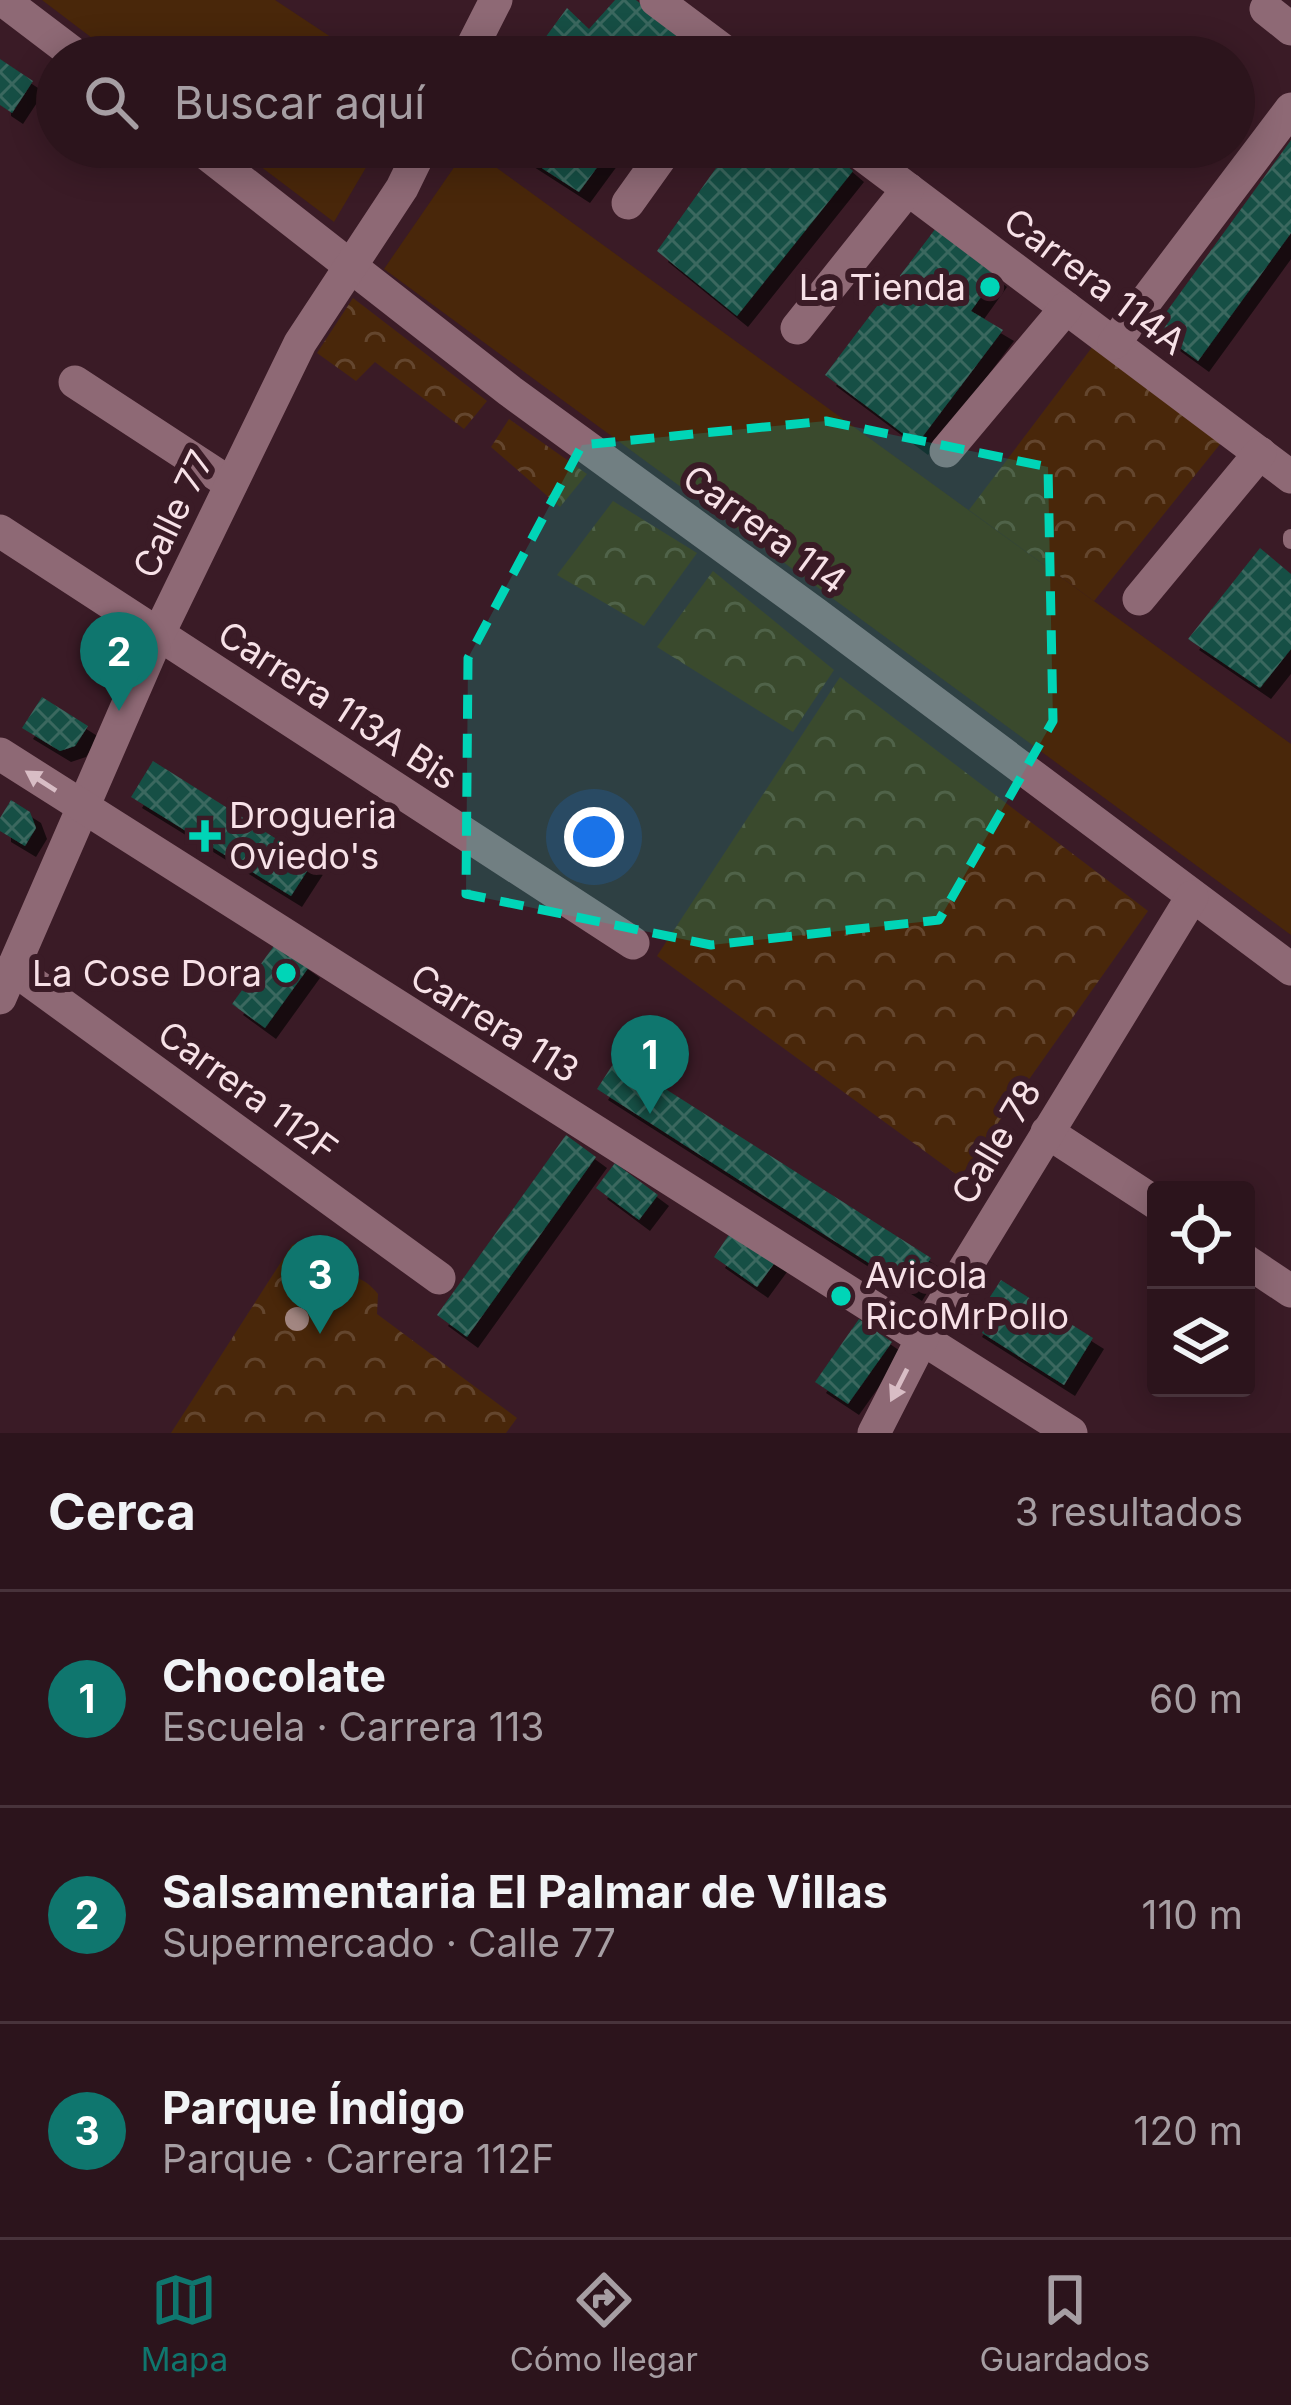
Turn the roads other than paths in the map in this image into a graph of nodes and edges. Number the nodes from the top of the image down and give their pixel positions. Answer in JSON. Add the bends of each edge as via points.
{"nodes":[{"id":1,"x":3,"y":0,"type":"edge"},
{"id":2,"x":496,"y":0,"type":"edge"},
{"id":3,"x":656,"y":0,"type":"edge"},
{"id":4,"x":51,"y":36,"type":"edge"},
{"id":5,"x":478,"y":36,"type":"edge"},
{"id":6,"x":704,"y":36,"type":"edge"},
{"id":7,"x":1291,"y":109,"type":"edge"},
{"id":8,"x":1255,"y":157,"type":"edge"},
{"id":9,"x":225,"y":168,"type":"edge"},
{"id":10,"x":412,"y":168,"type":"edge"},
{"id":11,"x":653,"y":168,"type":"edge"},
{"id":12,"x":880,"y":168,"type":"edge"},
{"id":13,"x":1247,"y":168,"type":"edge"},
{"id":14,"x":908,"y":189,"type":"junction"},
{"id":15,"x":628,"y":203,"type":"dead end"},
{"id":16,"x":351,"y":267,"type":"junction"},
{"id":17,"x":1066,"y":308,"type":"junction"},
{"id":18,"x":797,"y":328,"type":"dead end"},
{"id":19,"x":1114,"y":344,"type":"junction"},
{"id":20,"x":75,"y":382,"type":"dead end"},
{"id":21,"x":946,"y":452,"type":"dead end"},
{"id":22,"x":1260,"y":453,"type":"junction"},
{"id":23,"x":1291,"y":476,"type":"edge"},
{"id":24,"x":231,"y":484,"type":"junction"},
{"id":25,"x":0,"y":531,"type":"edge"},
{"id":26,"x":1139,"y":599,"type":"dead end"},
{"id":27,"x":158,"y":634,"type":"junction"},
{"id":28,"x":0,"y":754,"type":"edge"},
{"id":29,"x":83,"y":808,"type":"junction"},
{"id":30,"x":1192,"y":897,"type":"junction"},
{"id":31,"x":633,"y":943,"type":"dead end"},
{"id":32,"x":1291,"y":969,"type":"edge"},
{"id":33,"x":6,"y":983,"type":"edge"},
{"id":34,"x":1047,"y":1132,"type":"junction"},
{"id":35,"x":1147,"y":1197,"type":"edge"},
{"id":36,"x":1255,"y":1267,"type":"edge"},
{"id":37,"x":439,"y":1278,"type":"dead end"},
{"id":38,"x":1291,"y":1291,"type":"edge"},
{"id":39,"x":923,"y":1336,"type":"junction"},
{"id":40,"x":874,"y":1433,"type":"edge"},
{"id":41,"x":1071,"y":1433,"type":"edge"}],
"edges":[{"from":1,"to":4,"type":"street"},
{"from":2,"to":5,"type":"street"},
{"from":3,"to":6,"type":"street"},
{"from":7,"to":8,"type":"street"},
{"from":9,"to":16,"type":"street","name":"Carrera 114"},
{"from":10,"to":16,"type":"street","name":"Calle 77"},
{"from":11,"to":15,"type":"street"},
{"from":12,"to":14,"type":"street","name":"Carrera 114A"},
{"from":13,"to":19,"type":"street"},
{"from":14,"to":17,"type":"street","name":"Carrera 114A"},
{"from":14,"to":18,"type":"street"},
{"from":16,"to":24,"type":"street","name":"Calle 77","via":[[300,343]]},
{"from":16,"to":30,"type":"street","name":"Carrera 114"},
{"from":17,"to":19,"type":"street","name":"Carrera 114A"},
{"from":17,"to":21,"type":"street"},
{"from":19,"to":22,"type":"street","name":"Carrera 114A"},
{"from":20,"to":24,"type":"street"},
{"from":22,"to":23,"type":"street","name":"Carrera 114A"},
{"from":22,"to":26,"type":"street"},
{"from":24,"to":27,"type":"street","name":"Calle 77"},
{"from":25,"to":27,"type":"street","name":"Carrera 113A Bis"},
{"from":27,"to":29,"type":"street","name":"Calle 77"},
{"from":27,"to":31,"type":"street","name":"Carrera 113A Bis"},
{"from":29,"to":28,"type":"street","name":"Carrera 113","one_way":true},
{"from":29,"to":33,"type":"street","name":"Calle 77"},
{"from":29,"to":39,"type":"street","name":"Carrera 113"},
{"from":30,"to":32,"type":"street","name":"Carrera 114"},
{"from":30,"to":34,"type":"street","name":"Calle 78"},
{"from":33,"to":37,"type":"street","name":"Carrera 112F"},
{"from":34,"to":35,"type":"street"},
{"from":34,"to":39,"type":"street","name":"Calle 78"},
{"from":36,"to":38,"type":"street"},
{"from":39,"to":40,"type":"street","name":"Calle 78","one_way":true},
{"from":39,"to":41,"type":"street","name":"Carrera 113"}]}
